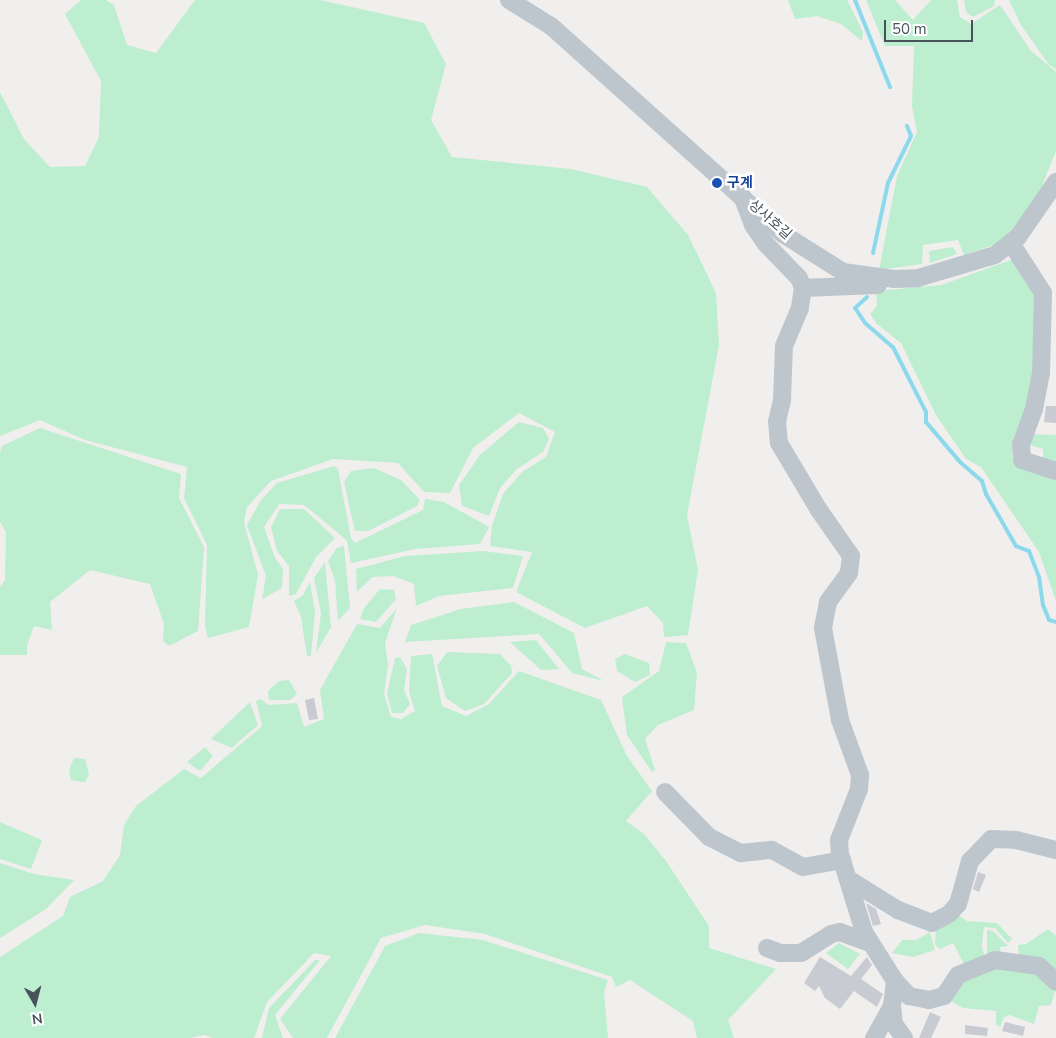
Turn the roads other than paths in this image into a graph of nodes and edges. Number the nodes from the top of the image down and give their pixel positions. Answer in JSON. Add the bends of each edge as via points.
{"nodes":[{"id":1,"x":509,"y":0,"type":"edge"},
{"id":2,"x":1056,"y":182,"type":"edge"},
{"id":3,"x":742,"y":196,"type":"junction"},
{"id":4,"x":1011,"y":243,"type":"junction"},
{"id":5,"x":894,"y":280,"type":"junction"},
{"id":6,"x":803,"y":288,"type":"junction"},
{"id":7,"x":1056,"y":471,"type":"edge"},
{"id":8,"x":665,"y":792,"type":"dead end"},
{"id":9,"x":1056,"y":850,"type":"edge"},
{"id":10,"x":842,"y":860,"type":"junction"},
{"id":11,"x":848,"y":879,"type":"junction"},
{"id":12,"x":870,"y":943,"type":"junction"},
{"id":13,"x":768,"y":948,"type":"dead end"},
{"id":14,"x":895,"y":981,"type":"junction"},
{"id":15,"x":1056,"y":982,"type":"edge"},
{"id":16,"x":892,"y":1006,"type":"junction"},
{"id":17,"x":874,"y":1038,"type":"edge"},
{"id":18,"x":904,"y":1038,"type":"edge"}],
"edges":[{"from":1,"to":3,"type":"street","name":"상사호길","via":[[551,26]]},
{"from":2,"to":4,"type":"street","name":"상사호길","via":[[1038,212]]},
{"from":3,"to":5,"type":"street","name":"상사호길","via":[[783,234],[843,272]]},
{"from":3,"to":6,"type":"street","via":[[753,225],[766,244],[799,278]]},
{"from":4,"to":5,"type":"street","name":"상사호길","via":[[995,255],[969,265],[932,276]]},
{"from":4,"to":7,"type":"street","via":[[1043,293],[1042,373],[1034,409],[1020,444],[1022,460]]},
{"from":5,"to":6,"type":"street","via":[[877,285]]},
{"from":6,"to":10,"type":"street","via":[[800,308],[784,346],[777,432],[779,443],[851,556],[849,573],[823,613],[840,720],[860,775],[860,790],[838,840]]},
{"from":8,"to":10,"type":"street","via":[[709,837],[741,853],[772,850],[802,868]]},
{"from":9,"to":11,"type":"street","via":[[1016,840],[992,839],[970,861],[958,904],[932,924],[898,910]]},
{"from":10,"to":11,"type":"street"},
{"from":11,"to":12,"type":"street"},
{"from":12,"to":13,"type":"street","via":[[840,932],[831,934],[801,953],[780,953]]},
{"from":12,"to":14,"type":"street"},
{"from":14,"to":15,"type":"street","via":[[909,996],[929,1000],[944,996],[958,974],[995,960],[1039,966]]},
{"from":14,"to":16,"type":"street"},
{"from":16,"to":17,"type":"street"},
{"from":16,"to":18,"type":"street","via":[[894,1024]]}]}
